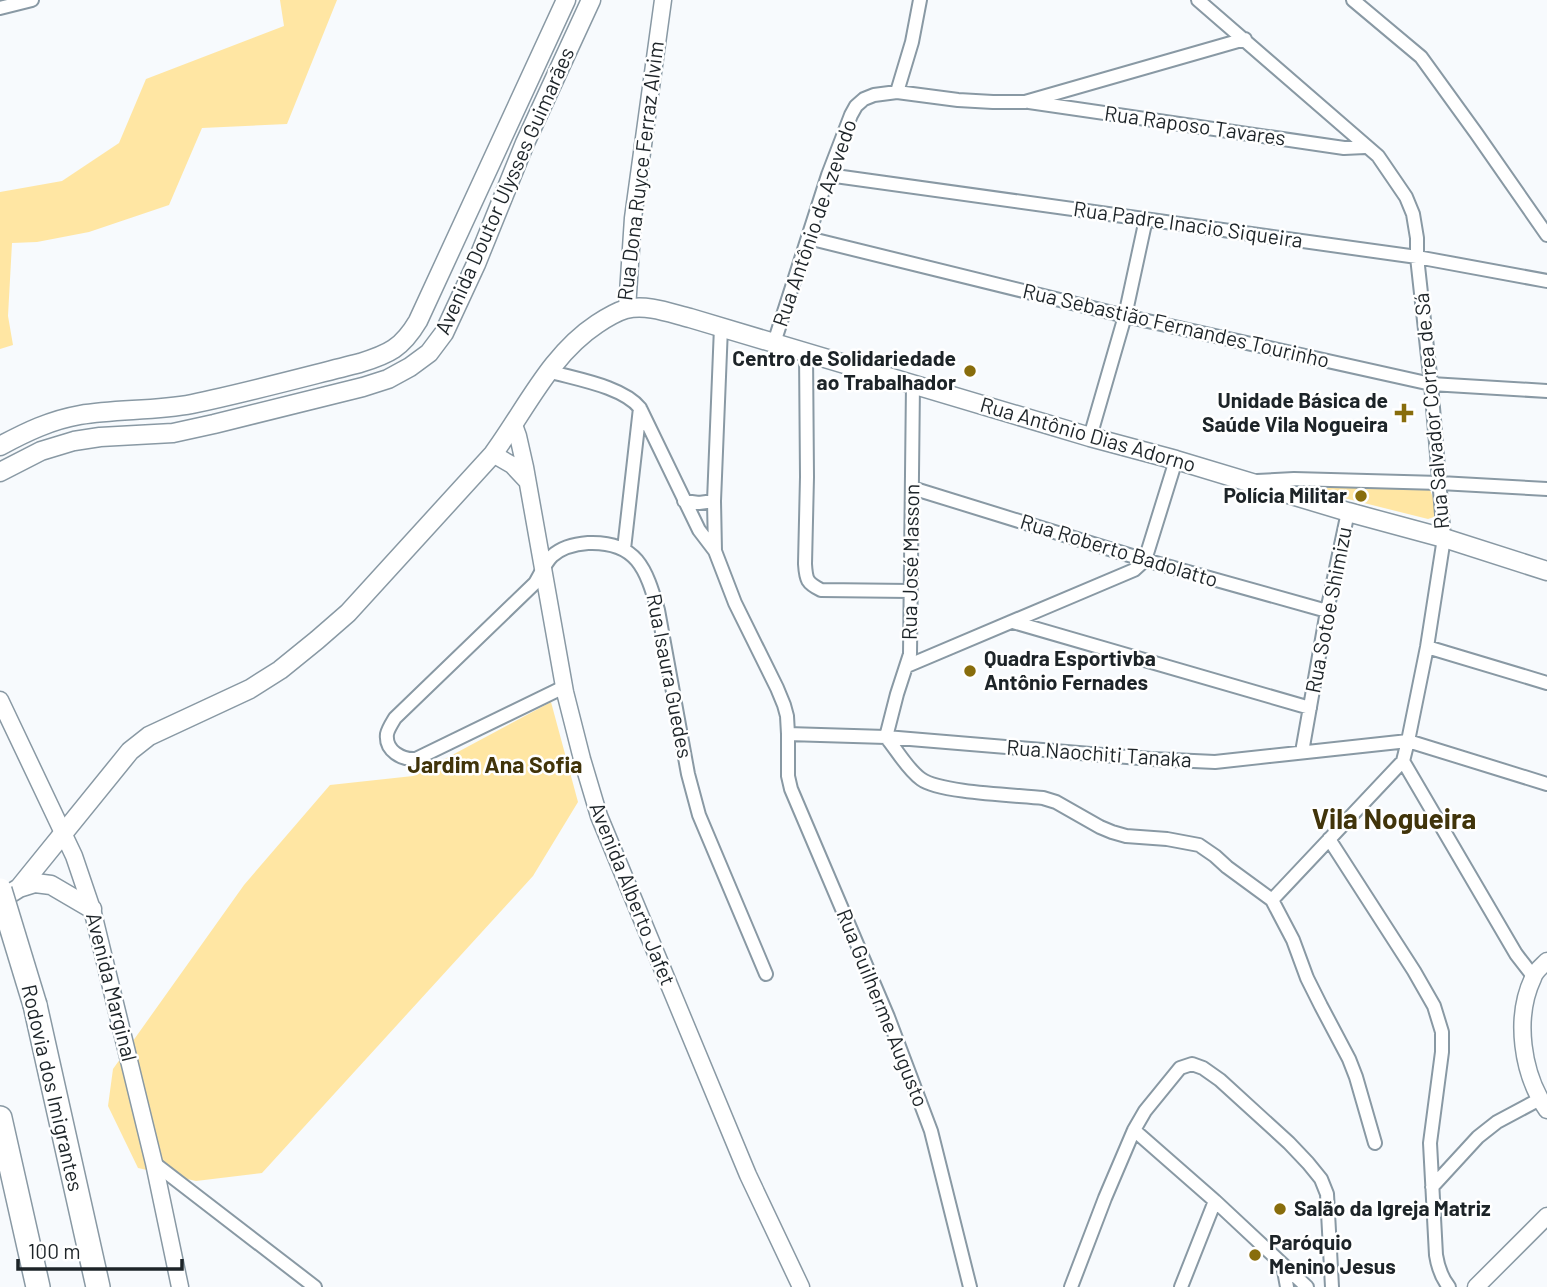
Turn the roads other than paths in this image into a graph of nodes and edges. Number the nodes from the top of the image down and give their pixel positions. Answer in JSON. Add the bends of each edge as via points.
{"nodes":[{"id":1,"x":32,"y":0,"type":"edge"},
{"id":2,"x":566,"y":0,"type":"edge"},
{"id":3,"x":591,"y":0,"type":"edge"},
{"id":4,"x":663,"y":0,"type":"edge"},
{"id":5,"x":920,"y":0,"type":"edge"},
{"id":6,"x":1198,"y":0,"type":"edge"},
{"id":7,"x":1353,"y":0,"type":"edge"},
{"id":8,"x":0,"y":8,"type":"edge"},
{"id":9,"x":1245,"y":39,"type":"junction"},
{"id":10,"x":897,"y":92,"type":"junction"},
{"id":11,"x":1025,"y":102,"type":"junction"},
{"id":12,"x":1366,"y":147,"type":"junction"},
{"id":13,"x":828,"y":175,"type":"junction"},
{"id":14,"x":483,"y":181,"type":"junction"},
{"id":15,"x":1146,"y":219,"type":"junction"},
{"id":16,"x":1547,"y":235,"type":"edge"},
{"id":17,"x":808,"y":238,"type":"junction"},
{"id":18,"x":1417,"y":257,"type":"junction"},
{"id":19,"x":476,"y":264,"type":"junction"},
{"id":20,"x":1547,"y":281,"type":"edge"},
{"id":21,"x":627,"y":309,"type":"junction"},
{"id":22,"x":1125,"y":316,"type":"junction"},
{"id":23,"x":722,"y":327,"type":"junction"},
{"id":24,"x":774,"y":343,"type":"junction"},
{"id":25,"x":806,"y":352,"type":"junction"},
{"id":26,"x":548,"y":371,"type":"junction"},
{"id":27,"x":913,"y":384,"type":"junction"},
{"id":28,"x":1431,"y":384,"type":"junction"},
{"id":29,"x":1547,"y":391,"type":"edge"},
{"id":30,"x":191,"y":404,"type":"junction"},
{"id":31,"x":640,"y":408,"type":"junction"},
{"id":32,"x":96,"y":413,"type":"junction"},
{"id":33,"x":514,"y":425,"type":"junction"},
{"id":34,"x":122,"y":436,"type":"junction"},
{"id":35,"x":1090,"y":437,"type":"junction"},
{"id":36,"x":0,"y":446,"type":"edge"},
{"id":37,"x":35,"y":454,"type":"junction"},
{"id":38,"x":493,"y":454,"type":"junction"},
{"id":39,"x":1176,"y":460,"type":"junction"},
{"id":40,"x":0,"y":472,"type":"edge"},
{"id":41,"x":526,"y":480,"type":"junction"},
{"id":42,"x":1318,"y":480,"type":"junction"},
{"id":43,"x":1250,"y":482,"type":"junction"},
{"id":44,"x":1440,"y":483,"type":"junction"},
{"id":45,"x":912,"y":488,"type":"junction"},
{"id":46,"x":1547,"y":489,"type":"edge"},
{"id":47,"x":1301,"y":496,"type":"junction"},
{"id":48,"x":684,"y":501,"type":"junction"},
{"id":49,"x":714,"y":501,"type":"junction"},
{"id":50,"x":1348,"y":512,"type":"junction"},
{"id":51,"x":1444,"y":538,"type":"junction"},
{"id":52,"x":624,"y":548,"type":"junction"},
{"id":53,"x":715,"y":551,"type":"junction"},
{"id":54,"x":1144,"y":560,"type":"junction"},
{"id":55,"x":543,"y":570,"type":"junction"},
{"id":56,"x":1547,"y":571,"type":"edge"},
{"id":57,"x":910,"y":591,"type":"junction"},
{"id":58,"x":1327,"y":611,"type":"junction"},
{"id":59,"x":1013,"y":622,"type":"junction"},
{"id":60,"x":1427,"y":647,"type":"junction"},
{"id":61,"x":907,"y":666,"type":"junction"},
{"id":62,"x":1547,"y":683,"type":"edge"},
{"id":63,"x":564,"y":687,"type":"junction"},
{"id":64,"x":0,"y":700,"type":"edge"},
{"id":65,"x":1310,"y":708,"type":"junction"},
{"id":66,"x":788,"y":734,"type":"junction"},
{"id":67,"x":886,"y":737,"type":"junction"},
{"id":68,"x":1408,"y":741,"type":"junction"},
{"id":69,"x":1302,"y":752,"type":"junction"},
{"id":70,"x":1403,"y":761,"type":"junction"},
{"id":71,"x":1547,"y":784,"type":"edge"},
{"id":72,"x":63,"y":834,"type":"junction"},
{"id":73,"x":1329,"y":839,"type":"junction"},
{"id":74,"x":9,"y":889,"type":"edge"},
{"id":75,"x":0,"y":900,"type":"edge"},
{"id":76,"x":1272,"y":900,"type":"junction"},
{"id":77,"x":92,"y":909,"type":"junction"},
{"id":78,"x":1547,"y":961,"type":"edge"},
{"id":79,"x":766,"y":974,"type":"dead end"},
{"id":80,"x":1533,"y":975,"type":"junction"},
{"id":81,"x":1543,"y":1105,"type":"edge"},
{"id":82,"x":0,"y":1118,"type":"edge"},
{"id":83,"x":1134,"y":1130,"type":"junction"},
{"id":84,"x":1375,"y":1143,"type":"dead end"},
{"id":85,"x":154,"y":1163,"type":"junction"},
{"id":86,"x":1432,"y":1187,"type":"junction"},
{"id":87,"x":1215,"y":1201,"type":"junction"},
{"id":88,"x":1547,"y":1216,"type":"edge"},
{"id":89,"x":1283,"y":1265,"type":"junction"},
{"id":90,"x":38,"y":1287,"type":"edge"},
{"id":91,"x":98,"y":1287,"type":"edge"},
{"id":92,"x":180,"y":1287,"type":"edge"},
{"id":93,"x":315,"y":1287,"type":"edge"},
{"id":94,"x":801,"y":1287,"type":"edge"},
{"id":95,"x":970,"y":1287,"type":"edge"},
{"id":96,"x":1071,"y":1287,"type":"edge"},
{"id":97,"x":1181,"y":1287,"type":"edge"},
{"id":98,"x":1287,"y":1287,"type":"edge"},
{"id":99,"x":1307,"y":1287,"type":"edge"},
{"id":100,"x":1332,"y":1287,"type":"edge"},
{"id":101,"x":1449,"y":1287,"type":"edge"},
{"id":102,"x":1476,"y":1287,"type":"edge"}],
"edges":[{"from":1,"to":8,"type":"street"},
{"from":2,"to":14,"type":"main road","name":"Avenida Doutor Ulysses Guimarães"},
{"from":3,"to":19,"type":"main road","name":"Avenida Doutor Ulysses Guimarães"},
{"from":4,"to":21,"type":"street","name":"Rua Dona Ruyce Ferraz Alvim","via":[[633,218]]},
{"from":5,"to":10,"type":"street"},
{"from":6,"to":9,"type":"street","name":"Rua Salvador Correa de Sá"},
{"from":7,"to":16,"type":"street","via":[[1420,57]]},
{"from":9,"to":11,"type":"street"},
{"from":9,"to":12,"type":"street","name":"Rua Salvador Correa de Sá"},
{"from":10,"to":11,"type":"street"},
{"from":10,"to":13,"type":"street","name":"Rua Antônio de Azevedo","via":[[874,95],[856,106]]},
{"from":11,"to":12,"type":"street","name":"Rua Raposo Tavares","via":[[1344,148]]},
{"from":12,"to":18,"type":"street","name":"Rua Salvador Correa de Sá","via":[[1378,156],[1406,197],[1413,214]]},
{"from":13,"to":15,"type":"street","name":"Rua Padre Inacio Siqueira"},
{"from":13,"to":17,"type":"street","name":"Rua Antônio de Azevedo"},
{"from":14,"to":19,"type":"main road","via":[[491,196],[477,234]]},
{"from":14,"to":30,"type":"main road","name":"Avenida Doutor Ulysses Guimarães","via":[[418,321],[395,348],[360,363]]},
{"from":15,"to":18,"type":"street","name":"Rua Padre Inacio Siqueira"},
{"from":15,"to":22,"type":"street"},
{"from":17,"to":22,"type":"street","name":"Rua Sebastião Fernandes Tourinho"},
{"from":17,"to":24,"type":"street","name":"Rua Antônio de Azevedo"},
{"from":18,"to":20,"type":"street","name":"Rua Padre Inacio Siqueira"},
{"from":18,"to":28,"type":"street","name":"Rua Salvador Correa de Sá"},
{"from":19,"to":34,"type":"main road","name":"Avenida Doutor Ulysses Guimarães","via":[[437,343],[388,379],[214,425]]},
{"from":21,"to":23,"type":"main road","name":"Rua Antônio Dias Adorno","via":[[650,309]]},
{"from":21,"to":26,"type":"main road","name":"Rua Dona Ruyce Ferraz Alvim","via":[[580,335]]},
{"from":22,"to":28,"type":"street","name":"Rua Sebastião Fernandes Tourinho"},
{"from":22,"to":35,"type":"street"},
{"from":23,"to":24,"type":"main road","name":"Rua Antônio Dias Adorno"},
{"from":23,"to":49,"type":"street"},
{"from":24,"to":25,"type":"main road","name":"Rua Antônio Dias Adorno"},
{"from":25,"to":27,"type":"main road","name":"Rua Antônio Dias Adorno"},
{"from":25,"to":57,"type":"street","via":[[806,578],[821,590]]},
{"from":26,"to":31,"type":"street","via":[[619,391]]},
{"from":26,"to":33,"type":"main road","name":"Rua Dona Ruyce Ferraz Alvim"},
{"from":27,"to":35,"type":"main road","name":"Rua Antônio Dias Adorno"},
{"from":27,"to":45,"type":"street","name":"Rua José Masson"},
{"from":28,"to":29,"type":"street","name":"Rua Sebastião Fernandes Tourinho"},
{"from":28,"to":44,"type":"street","name":"Rua Salvador Correa de Sá"},
{"from":30,"to":32,"type":"main road","name":"Avenida Doutor Ulysses Guimarães"},
{"from":30,"to":34,"type":"main road","via":[[164,416],[121,418],[117,424]]},
{"from":31,"to":48,"type":"street"},
{"from":31,"to":52,"type":"street"},
{"from":32,"to":36,"type":"main road","name":"Avenida Doutor Ulysses Guimarães","via":[[53,421]]},
{"from":32,"to":37,"type":"main road","via":[[103,421],[99,430],[46,444]]},
{"from":33,"to":38,"type":"main road","name":"Rua Dona Ruyce Ferraz Alvim"},
{"from":33,"to":41,"type":"street","name":"Avenida Alberto Jafet"},
{"from":34,"to":37,"type":"main road","name":"Avenida Doutor Ulysses Guimarães","via":[[74,441]]},
{"from":35,"to":39,"type":"main road","name":"Rua Antônio Dias Adorno"},
{"from":37,"to":40,"type":"main road","name":"Avenida Doutor Ulysses Guimarães"},
{"from":38,"to":41,"type":"street"},
{"from":38,"to":72,"type":"main road","name":"Rua Dona Ruyce Ferraz Alvim","via":[[338,622],[250,689],[149,736],[130,751]]},
{"from":39,"to":43,"type":"main road","name":"Rua Antônio Dias Adorno"},
{"from":39,"to":54,"type":"street"},
{"from":41,"to":55,"type":"street","name":"Avenida Alberto Jafet"},
{"from":42,"to":43,"type":"street"},
{"from":42,"to":44,"type":"street"},
{"from":42,"to":47,"type":"street"},
{"from":43,"to":47,"type":"main road","name":"Rua Antônio Dias Adorno"},
{"from":44,"to":46,"type":"street"},
{"from":44,"to":51,"type":"street","name":"Rua Salvador Correa de Sá"},
{"from":45,"to":54,"type":"street","name":"Rua Roberto Badolatto"},
{"from":45,"to":57,"type":"street","name":"Rua José Masson"},
{"from":47,"to":50,"type":"main road","name":"Rua Antônio Dias Adorno"},
{"from":48,"to":49,"type":"street"},
{"from":48,"to":53,"type":"street"},
{"from":49,"to":53,"type":"street"},
{"from":50,"to":51,"type":"main road","name":"Rua Antônio Dias Adorno"},
{"from":50,"to":58,"type":"street","name":"Rua Sotoe Shimizu"},
{"from":51,"to":56,"type":"main road","name":"Rua Antônio Dias Adorno"},
{"from":51,"to":60,"type":"street","name":"Rua Salvador Correa de Sá"},
{"from":52,"to":55,"type":"street","via":[[576,544],[550,558]]},
{"from":52,"to":79,"type":"street","name":"Rua Isaura Guedes","via":[[651,585],[699,815]]},
{"from":53,"to":66,"type":"street","name":"Rua Guilherme Augusto","via":[[784,705]]},
{"from":54,"to":58,"type":"street","name":"Rua Roberto Badolatto"},
{"from":54,"to":59,"type":"street","via":[[1122,576]]},
{"from":55,"to":63,"type":"street","name":"Avenida Alberto Jafet"},
{"from":55,"to":63,"type":"street","via":[[535,583],[395,718],[387,734],[390,747],[402,757],[415,759]]},
{"from":57,"to":61,"type":"street","name":"Rua José Masson"},
{"from":58,"to":65,"type":"street","name":"Rua Sotoe Shimizu"},
{"from":59,"to":61,"type":"street"},
{"from":59,"to":65,"type":"street"},
{"from":60,"to":62,"type":"street"},
{"from":60,"to":68,"type":"street","name":"Rua Salvador Correa de Sá"},
{"from":61,"to":67,"type":"street","name":"Rua José Masson"},
{"from":63,"to":94,"type":"street","name":"Avenida Alberto Jafet","via":[[599,816],[748,1175]]},
{"from":64,"to":72,"type":"street","name":"Avenida Marginal"},
{"from":65,"to":69,"type":"street","name":"Rua Sotoe Shimizu"},
{"from":66,"to":67,"type":"street","name":"Rua Naochiti Tanaka"},
{"from":66,"to":95,"type":"street","name":"Rua Guilherme Augusto","via":[[791,789],[931,1131]]},
{"from":67,"to":69,"type":"street","name":"Rua Naochiti Tanaka","via":[[1151,760],[1215,762]]},
{"from":67,"to":76,"type":"street","via":[[921,779],[933,785],[1043,797],[1112,832],[1199,845]]},
{"from":68,"to":69,"type":"street","name":"Rua Naochiti Tanaka"},
{"from":68,"to":70,"type":"street","name":"Rua Salvador Correa de Sá"},
{"from":68,"to":71,"type":"street"},
{"from":70,"to":73,"type":"street","name":"Rua Salvador Correa de Sá"},
{"from":70,"to":80,"type":"street","via":[[1516,954]]},
{"from":72,"to":74,"type":"main road","name":"Rua Dona Ruyce Ferraz Alvim"},
{"from":72,"to":77,"type":"street","name":"Avenida Marginal"},
{"from":73,"to":76,"type":"street","name":"Rua Salvador Correa de Sá"},
{"from":73,"to":86,"type":"street","via":[[1414,971],[1434,1006],[1442,1032],[1430,1143]]},
{"from":74,"to":75,"type":"main road","name":"Rua Dona Ruyce Ferraz Alvim"},
{"from":74,"to":77,"type":"main road","via":[[35,883],[51,885]]},
{"from":74,"to":91,"type":"highway","name":"Rodovia dos Imigrantes","bridge":true},
{"from":76,"to":84,"type":"street","via":[[1349,1059]]},
{"from":77,"to":85,"type":"street","name":"Avenida Marginal"},
{"from":78,"to":80,"type":"street"},
{"from":80,"to":81,"type":"street","via":[[1522,1014],[1522,1039]]},
{"from":81,"to":86,"type":"street","via":[[1497,1122]]},
{"from":82,"to":90,"type":"highway"},
{"from":83,"to":87,"type":"street"},
{"from":83,"to":96,"type":"street"},
{"from":83,"to":100,"type":"street","via":[[1180,1068],[1192,1064],[1220,1080],[1321,1179],[1327,1194]]},
{"from":85,"to":92,"type":"street","name":"Avenida Marginal"},
{"from":85,"to":93,"type":"street"},
{"from":86,"to":101,"type":"street","via":[[1436,1255]]},
{"from":87,"to":89,"type":"street"},
{"from":87,"to":97,"type":"street"},
{"from":88,"to":102,"type":"street"},
{"from":89,"to":98,"type":"street"},
{"from":89,"to":99,"type":"street"}]}
